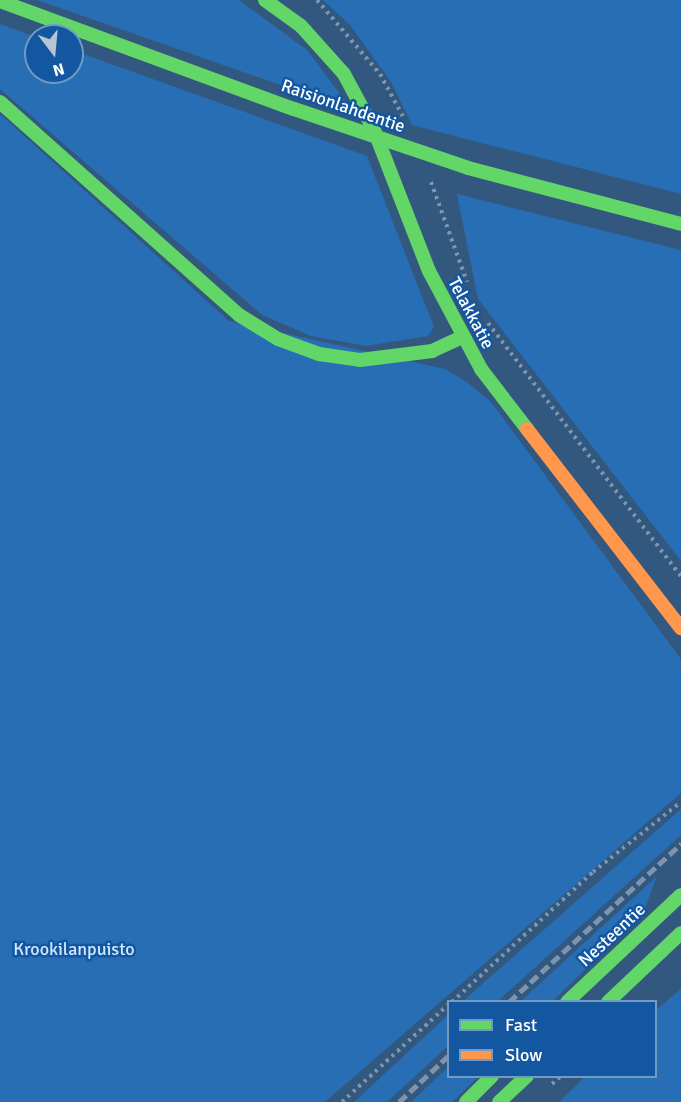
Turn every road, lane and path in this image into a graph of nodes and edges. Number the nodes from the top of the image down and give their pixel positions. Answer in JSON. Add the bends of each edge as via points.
{"nodes":[{"id":1,"x":265,"y":0,"type":"edge"},
{"id":2,"x":317,"y":0,"type":"edge"},
{"id":3,"x":0,"y":1,"type":"edge"},
{"id":4,"x":0,"y":102,"type":"edge"},
{"id":5,"x":408,"y":128,"type":"dead end"},
{"id":6,"x":430,"y":177,"type":"dead end"},
{"id":7,"x":681,"y":224,"type":"edge"},
{"id":8,"x":469,"y":288,"type":"dead end"},
{"id":9,"x":484,"y":317,"type":"dead end"},
{"id":10,"x":462,"y":337,"type":"junction"},
{"id":11,"x":681,"y":576,"type":"edge"},
{"id":12,"x":681,"y":628,"type":"edge"},
{"id":13,"x":681,"y":802,"type":"edge"},
{"id":14,"x":681,"y":895,"type":"edge"},
{"id":15,"x":681,"y":933,"type":"edge"},
{"id":16,"x":453,"y":1000,"type":"edge"},
{"id":17,"x":569,"y":1000,"type":"edge"},
{"id":18,"x":610,"y":1000,"type":"edge"},
{"id":19,"x":447,"y":1006,"type":"edge"},
{"id":20,"x":491,"y":1078,"type":"edge"},
{"id":21,"x":526,"y":1078,"type":"edge"},
{"id":22,"x":342,"y":1102,"type":"edge"},
{"id":23,"x":466,"y":1102,"type":"edge"},
{"id":24,"x":499,"y":1102,"type":"edge"}],
"edges":[{"from":1,"to":10,"type":"main road","name":"Telakkatie","via":[[331,56],[360,99]]},
{"from":2,"to":5,"type":"path","via":[[380,74]]},
{"from":3,"to":7,"type":"main road","name":"Raisionlahdentie","bridge":true,"via":[[468,168]]},
{"from":4,"to":10,"type":"main road","via":[[239,315],[278,339],[319,354],[360,360],[422,354]]},
{"from":6,"to":8,"type":"path"},
{"from":9,"to":11,"type":"path"},
{"from":10,"to":12,"type":"main road","name":"Telakkatie"},
{"from":13,"to":16,"type":"path","via":[[593,872]]},
{"from":14,"to":17,"type":"main road","name":"Nesteentie"},
{"from":15,"to":18,"type":"main road"},
{"from":19,"to":22,"type":"path"},
{"from":20,"to":23,"type":"main road"},
{"from":21,"to":24,"type":"main road"}]}
